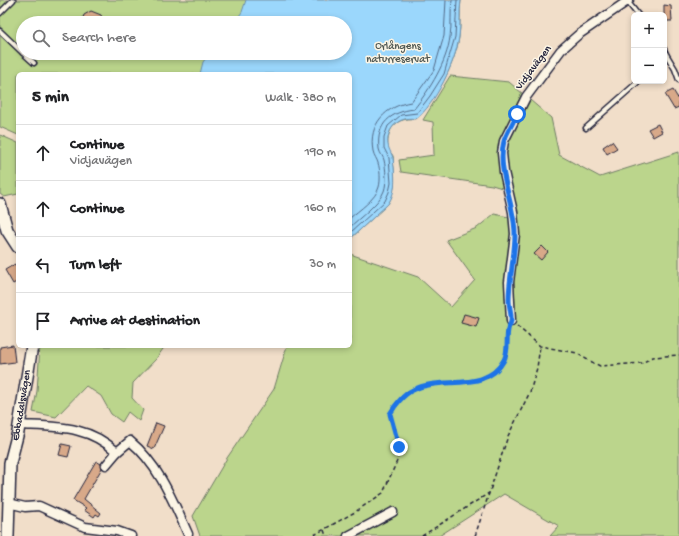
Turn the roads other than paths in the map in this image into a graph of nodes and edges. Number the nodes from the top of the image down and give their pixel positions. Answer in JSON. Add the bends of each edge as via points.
{"nodes":[{"id":1,"x":14,"y":0,"type":"edge"},
{"id":2,"x":628,"y":1,"type":"edge"},
{"id":3,"x":636,"y":12,"type":"edge"},
{"id":4,"x":0,"y":13,"type":"edge"},
{"id":5,"x":0,"y":31,"type":"edge"},
{"id":6,"x":16,"y":46,"type":"edge"},
{"id":7,"x":667,"y":56,"type":"edge"},
{"id":8,"x":31,"y":60,"type":"edge"},
{"id":9,"x":34,"y":63,"type":"dead end"},
{"id":10,"x":679,"y":80,"type":"edge"},
{"id":11,"x":636,"y":84,"type":"edge"},
{"id":12,"x":586,"y":128,"type":"dead end"},
{"id":13,"x":0,"y":204,"type":"edge"},
{"id":14,"x":16,"y":244,"type":"edge"},
{"id":15,"x":512,"y":321,"type":"road end"},
{"id":16,"x":32,"y":348,"type":"edge"},
{"id":17,"x":19,"y":425,"type":"junction"},
{"id":18,"x":117,"y":452,"type":"junction"},
{"id":19,"x":106,"y":464,"type":"dead end"},
{"id":20,"x":8,"y":503,"type":"junction"},
{"id":21,"x":393,"y":512,"type":"dead end"},
{"id":22,"x":188,"y":534,"type":"dead end"},
{"id":23,"x":8,"y":536,"type":"edge"},
{"id":24,"x":131,"y":536,"type":"edge"},
{"id":25,"x":348,"y":536,"type":"edge"}],
"edges":[{"from":1,"to":4,"type":"lane"},
{"from":2,"to":3,"type":"lane"},
{"from":2,"to":15,"type":"street","name":"Vidjavägen","via":[[578,35],[561,50],[526,97],[504,141],[504,172],[515,234],[509,282]]},
{"from":5,"to":6,"type":"lane"},
{"from":7,"to":10,"type":"lane","via":[[676,69]]},
{"from":8,"to":9,"type":"lane"},
{"from":11,"to":12,"type":"lane"},
{"from":13,"to":14,"type":"street","via":[[7,230]]},
{"from":16,"to":17,"type":"street","name":"Ebbadalsvägen"},
{"from":17,"to":18,"type":"street","via":[[55,427],[89,433],[100,438]]},
{"from":17,"to":20,"type":"street","name":"Ebbadalsvägen","via":[[10,464]]},
{"from":18,"to":19,"type":"street"},
{"from":18,"to":22,"type":"street","via":[[130,441],[149,460],[161,478]]},
{"from":20,"to":23,"type":"street","name":"Ebbadalsvägen"},
{"from":20,"to":24,"type":"street","via":[[39,506],[85,527],[117,531]]},
{"from":21,"to":25,"type":"street"}]}
